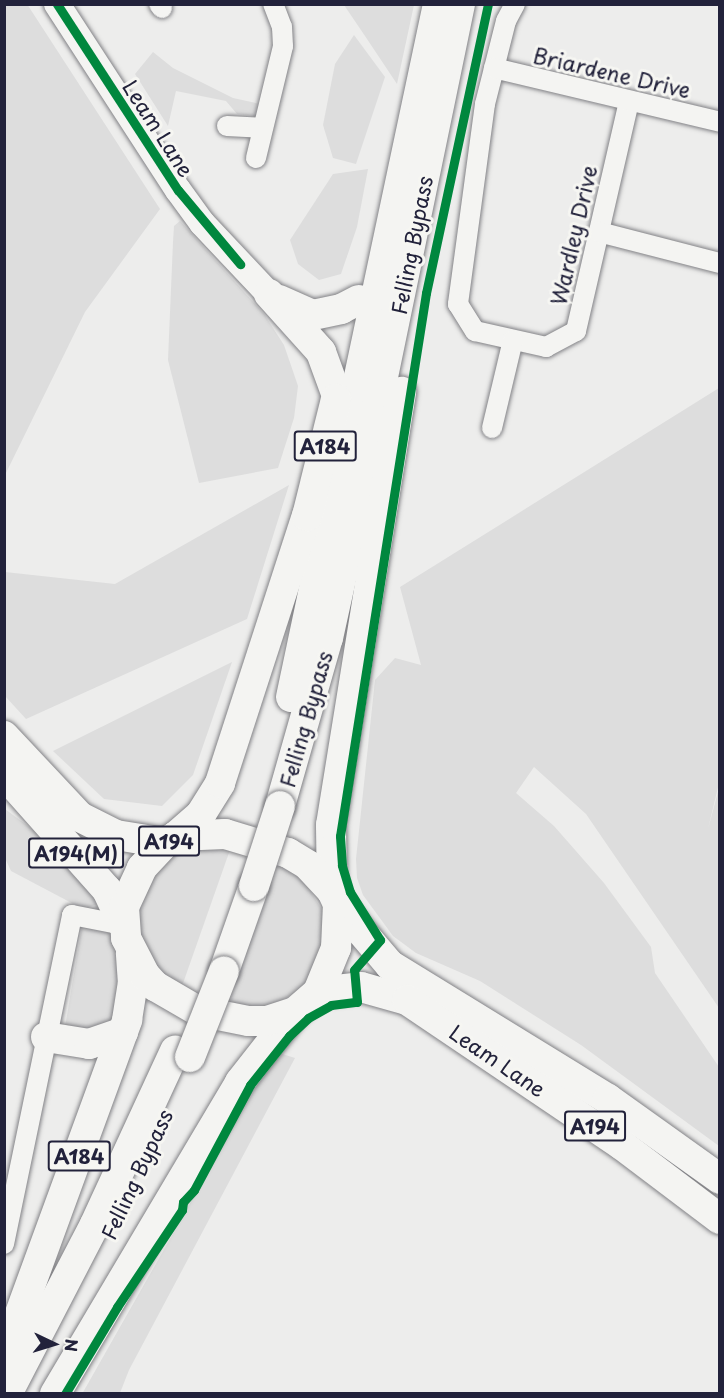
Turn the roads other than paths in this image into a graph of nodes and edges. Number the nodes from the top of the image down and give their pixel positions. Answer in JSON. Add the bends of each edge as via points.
{"nodes":[{"id":1,"x":57,"y":4,"type":"edge"},
{"id":2,"x":273,"y":4,"type":"edge"},
{"id":3,"x":438,"y":4,"type":"edge"},
{"id":4,"x":460,"y":4,"type":"edge"},
{"id":5,"x":515,"y":4,"type":"edge"},
{"id":6,"x":494,"y":69,"type":"junction"},
{"id":7,"x":629,"y":102,"type":"junction"},
{"id":8,"x":720,"y":122,"type":"edge"},
{"id":9,"x":227,"y":126,"type":"dead end"},
{"id":10,"x":261,"y":128,"type":"junction"},
{"id":11,"x":411,"y":132,"type":"junction"},
{"id":12,"x":256,"y":158,"type":"dead end"},
{"id":13,"x":415,"y":225,"type":"junction"},
{"id":14,"x":599,"y":232,"type":"junction"},
{"id":15,"x":720,"y":263,"type":"edge"},
{"id":16,"x":270,"y":294,"type":"junction"},
{"id":17,"x":359,"y":300,"type":"junction"},
{"id":18,"x":513,"y":340,"type":"junction"},
{"id":19,"x":337,"y":396,"type":"junction"},
{"id":20,"x":492,"y":428,"type":"dead end"},
{"id":21,"x":333,"y":563,"type":"junction"},
{"id":22,"x":4,"y":736,"type":"edge"},
{"id":23,"x":22,"y":781,"type":"edge"},
{"id":24,"x":171,"y":839,"type":"junction"},
{"id":25,"x":335,"y":897,"type":"junction"},
{"id":26,"x":127,"y":938,"type":"junction"},
{"id":27,"x":318,"y":992,"type":"junction"},
{"id":28,"x":295,"y":1012,"type":"junction"},
{"id":29,"x":123,"y":1032,"type":"junction"},
{"id":30,"x":46,"y":1037,"type":"junction"},
{"id":31,"x":182,"y":1054,"type":"junction"},
{"id":32,"x":720,"y":1179,"type":"edge"},
{"id":33,"x":720,"y":1219,"type":"edge"},
{"id":34,"x":4,"y":1244,"type":"edge"},
{"id":35,"x":4,"y":1357,"type":"edge"},
{"id":36,"x":7,"y":1394,"type":"edge"},
{"id":37,"x":26,"y":1394,"type":"edge"},
{"id":38,"x":55,"y":1394,"type":"edge"}],
"edges":[{"from":1,"to":16,"type":"main road","name":"Leam Lane","via":[[202,223]]},
{"from":2,"to":10,"type":"street","via":[[282,27],[283,46]]},
{"from":3,"to":11,"type":"highway","name":"Felling Bypass","number":"A184"},
{"from":4,"to":13,"type":"highway","name":"Felling Bypass","number":"A184"},
{"from":5,"to":6,"type":"street","name":"Wardley Drive","via":[[506,21]]},
{"from":6,"to":7,"type":"street","name":"Briardene Drive"},
{"from":6,"to":18,"type":"street","name":"Wardley Drive","via":[[485,104],[458,304],[475,332]]},
{"from":7,"to":8,"type":"street","name":"Briardene Drive"},
{"from":7,"to":14,"type":"street","name":"Wardley Drive"},
{"from":9,"to":10,"type":"street"},
{"from":10,"to":12,"type":"street"},
{"from":11,"to":17,"type":"highway","number":"A184","via":[[386,194]]},
{"from":11,"to":21,"type":"highway","name":"Felling Bypass","number":"A184"},
{"from":13,"to":21,"type":"highway","name":"Felling Bypass","number":"A184"},
{"from":13,"to":25,"type":"highway","number":"A184","via":[[404,372],[331,825]]},
{"from":14,"to":15,"type":"street"},
{"from":14,"to":18,"type":"street","name":"Wardley Drive","via":[[576,331],[546,347]]},
{"from":16,"to":17,"type":"highway","via":[[313,315]]},
{"from":16,"to":19,"type":"highway","via":[[321,352]]},
{"from":17,"to":19,"type":"highway","number":"A184"},
{"from":18,"to":20,"type":"street"},
{"from":19,"to":24,"type":"highway","number":"A184","via":[[284,591],[214,795],[201,814]]},
{"from":21,"to":31,"type":"highway","name":"Felling Bypass","number":"A184","bridge":true,"via":[[272,804]]},
{"from":22,"to":23,"type":"highway","number":"A194(M)"},
{"from":23,"to":24,"type":"highway","number":"A194(M)","via":[[67,805],[94,826],[116,835]]},
{"from":23,"to":26,"type":"highway","number":"A194(M)","via":[[107,890]]},
{"from":24,"to":25,"type":"highway","number":"A194","via":[[225,834],[261,843],[308,865]]},
{"from":24,"to":26,"type":"highway","number":"A194","via":[[151,855],[133,882]]},
{"from":25,"to":27,"type":"highway","via":[[336,948]]},
{"from":25,"to":32,"type":"highway","name":"Leam Lane","number":"A194","via":[[390,965],[608,1099]]},
{"from":26,"to":28,"type":"highway","via":[[155,986],[198,1011],[248,1021],[267,1021]]},
{"from":26,"to":29,"type":"highway","number":"A184","via":[[132,999]]},
{"from":26,"to":30,"type":"street","via":[[72,915]]},
{"from":27,"to":28,"type":"highway"},
{"from":27,"to":33,"type":"highway","name":"Leam Lane","number":"A194","via":[[361,987],[407,1000],[570,1108]]},
{"from":28,"to":38,"type":"highway","via":[[240,1082]]},
{"from":29,"to":30,"type":"highway","via":[[89,1044]]},
{"from":29,"to":35,"type":"highway","number":"A184"},
{"from":30,"to":34,"type":"street"},
{"from":31,"to":36,"type":"highway","name":"Felling Bypass","number":"A184"},
{"from":31,"to":37,"type":"highway","name":"Felling Bypass","number":"A184","via":[[141,1168]]}]}
